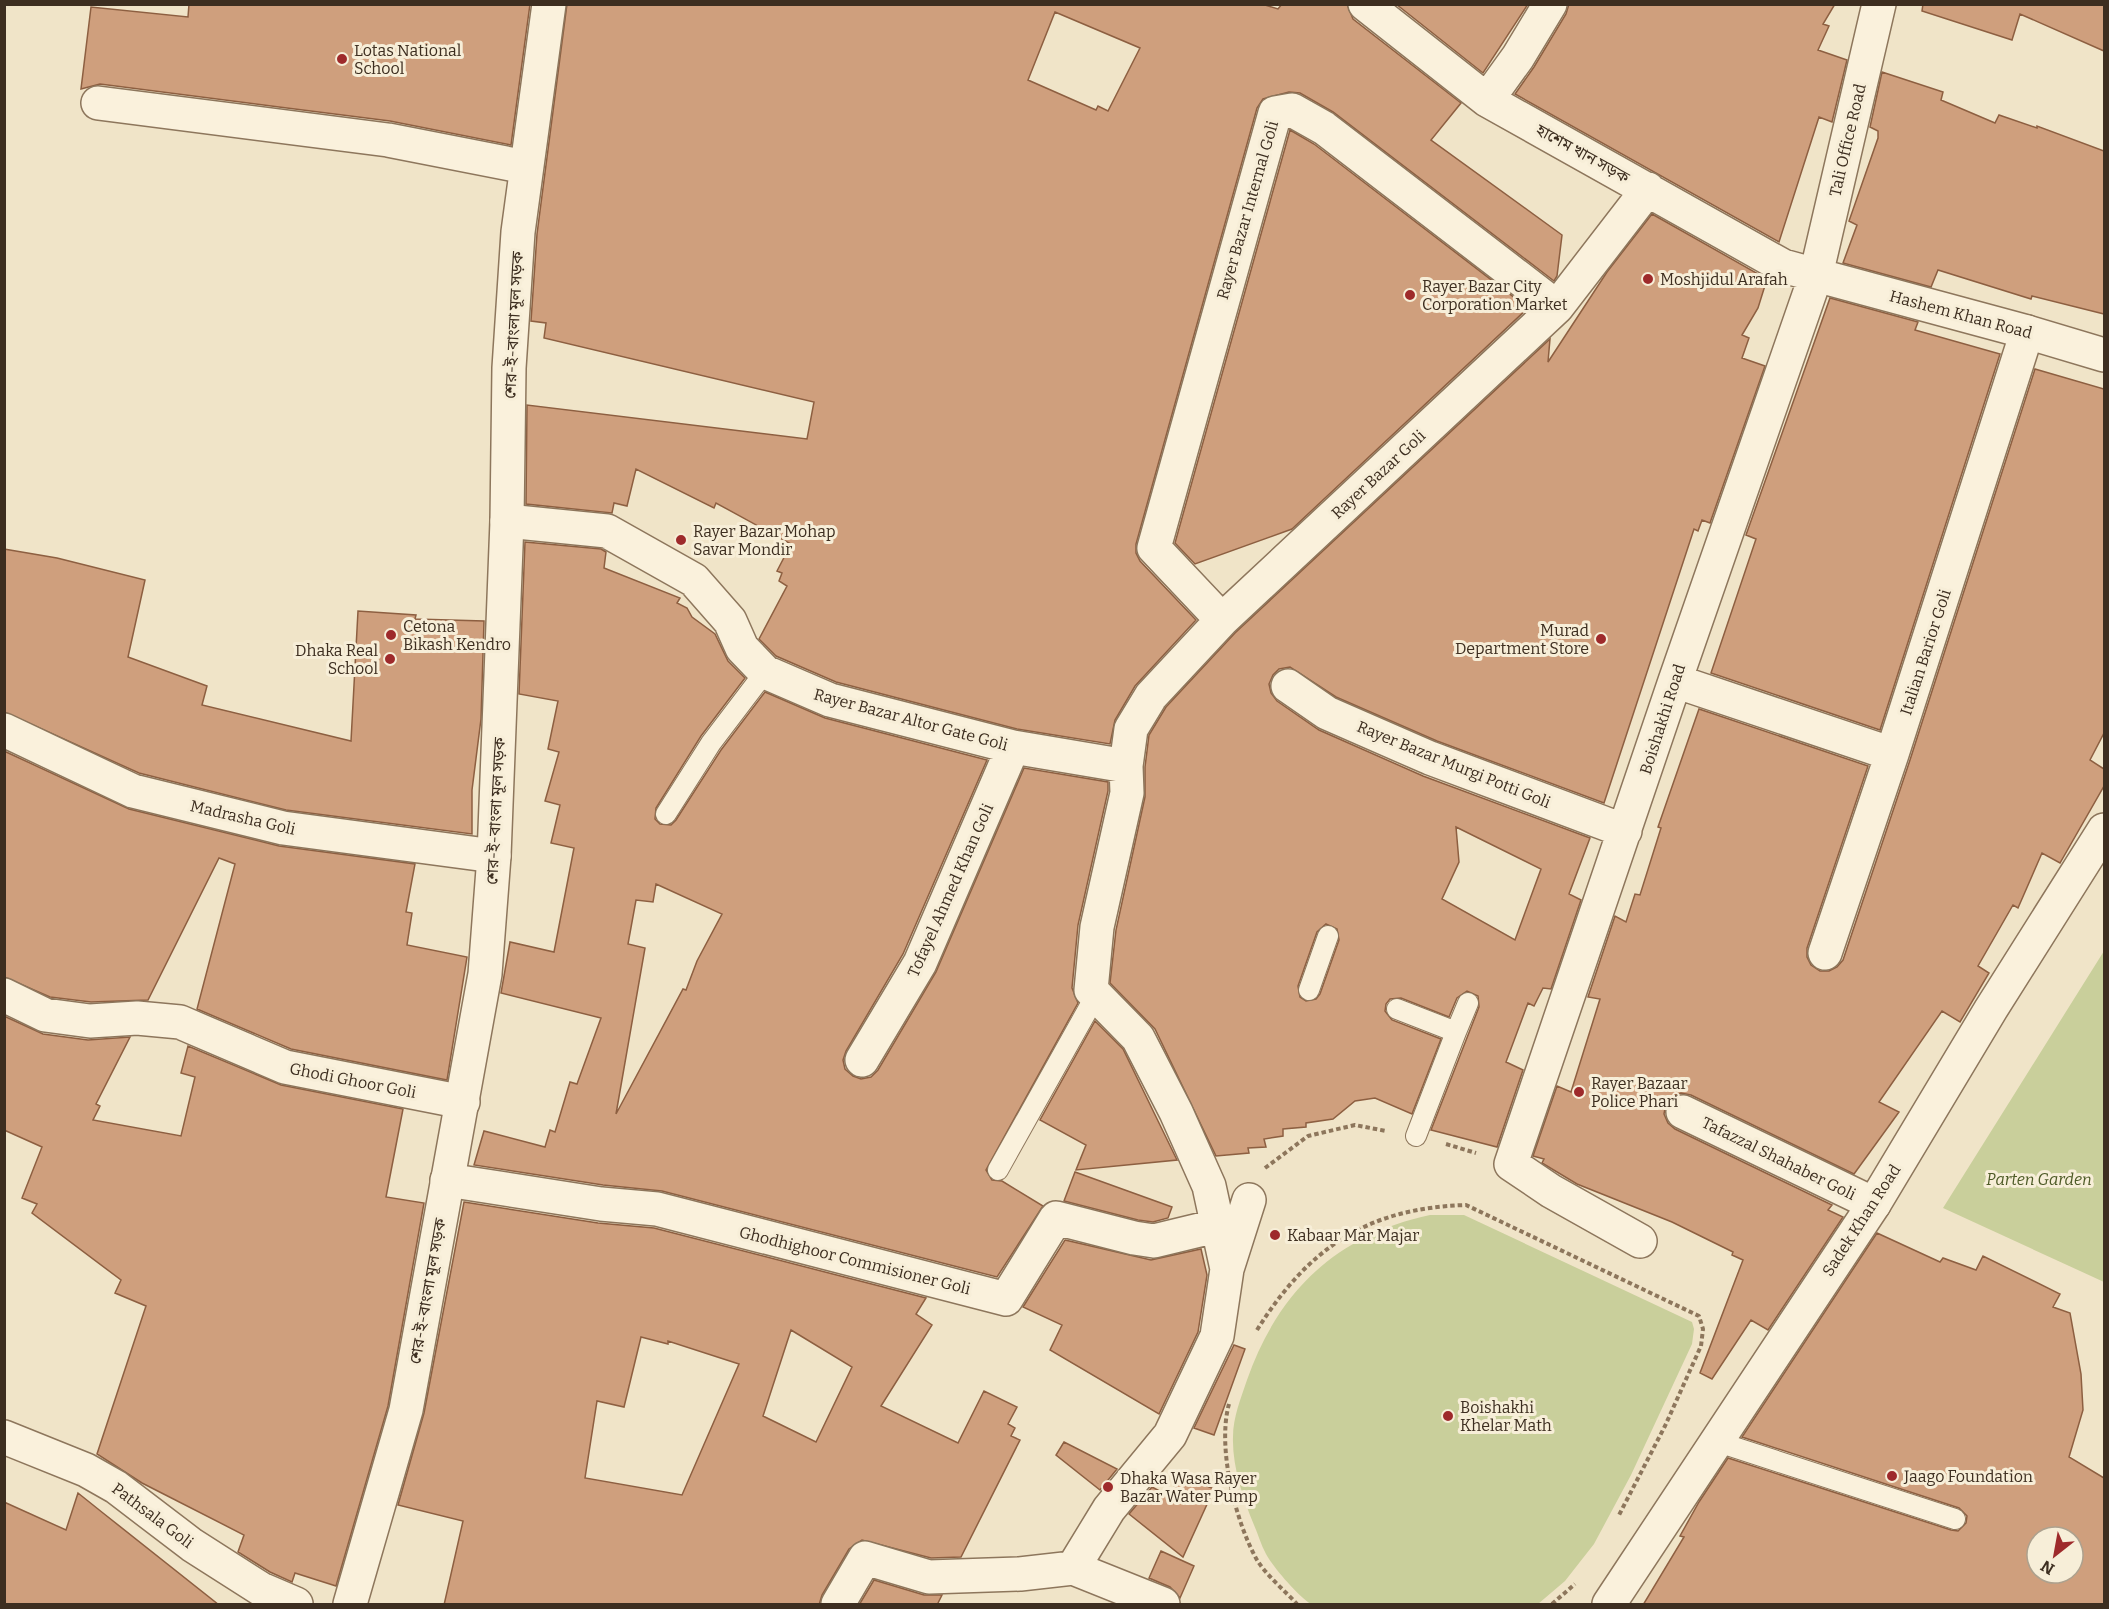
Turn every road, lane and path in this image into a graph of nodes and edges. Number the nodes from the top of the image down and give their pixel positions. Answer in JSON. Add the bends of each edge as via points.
{"nodes":[{"id":1,"x":549,"y":4,"type":"edge"},
{"id":2,"x":1365,"y":4,"type":"edge"},
{"id":3,"x":1550,"y":4,"type":"edge"},
{"id":4,"x":1879,"y":4,"type":"edge"},
{"id":5,"x":1487,"y":100,"type":"junction"},
{"id":6,"x":98,"y":103,"type":"dead end"},
{"id":7,"x":526,"y":167,"type":"junction"},
{"id":8,"x":1648,"y":189,"type":"junction"},
{"id":9,"x":1816,"y":276,"type":"junction"},
{"id":10,"x":1557,"y":307,"type":"junction"},
{"id":11,"x":2027,"y":332,"type":"junction"},
{"id":12,"x":2104,"y":355,"type":"edge"},
{"id":13,"x":507,"y":521,"type":"junction"},
{"id":14,"x":1222,"y":620,"type":"junction"},
{"id":15,"x":765,"y":672,"type":"junction"},
{"id":16,"x":1675,"y":681,"type":"junction"},
{"id":17,"x":1288,"y":686,"type":"dead end"},
{"id":18,"x":4,"y":730,"type":"edge"},
{"id":19,"x":1013,"y":747,"type":"junction"},
{"id":20,"x":1892,"y":754,"type":"junction"},
{"id":21,"x":1126,"y":766,"type":"junction"},
{"id":22,"x":666,"y":814,"type":"dead end"},
{"id":23,"x":2104,"y":830,"type":"edge"},
{"id":24,"x":1625,"y":831,"type":"junction"},
{"id":25,"x":494,"y":856,"type":"junction"},
{"id":26,"x":1328,"y":936,"type":"dead end"},
{"id":27,"x":1825,"y":953,"type":"dead end"},
{"id":28,"x":1309,"y":990,"type":"dead end"},
{"id":29,"x":4,"y":995,"type":"edge"},
{"id":30,"x":1096,"y":995,"type":"junction"},
{"id":31,"x":1468,"y":1003,"type":"dead end"},
{"id":32,"x":1397,"y":1009,"type":"dead end"},
{"id":33,"x":1456,"y":1032,"type":"junction"},
{"id":34,"x":862,"y":1060,"type":"dead end"},
{"id":35,"x":463,"y":1102,"type":"junction"},
{"id":36,"x":1683,"y":1112,"type":"dead end"},
{"id":37,"x":1416,"y":1136,"type":"junction"},
{"id":38,"x":1511,"y":1164,"type":"junction"},
{"id":39,"x":998,"y":1170,"type":"dead end"},
{"id":40,"x":447,"y":1180,"type":"junction"},
{"id":41,"x":1250,"y":1200,"type":"joint"},
{"id":42,"x":1874,"y":1204,"type":"junction"},
{"id":43,"x":1216,"y":1226,"type":"junction"},
{"id":44,"x":1640,"y":1241,"type":"dead end"},
{"id":45,"x":1227,"y":1269,"type":"junction"},
{"id":46,"x":1252,"y":1339,"type":"dead end"},
{"id":47,"x":1231,"y":1398,"type":"dead end"},
{"id":48,"x":4,"y":1437,"type":"edge"},
{"id":49,"x":1715,"y":1441,"type":"junction"},
{"id":50,"x":1955,"y":1519,"type":"dead end"},
{"id":51,"x":1615,"y":1524,"type":"dead end"},
{"id":52,"x":1073,"y":1568,"type":"junction"},
{"id":53,"x":1578,"y":1580,"type":"dead end"},
{"id":54,"x":296,"y":1605,"type":"edge"},
{"id":55,"x":350,"y":1605,"type":"edge"},
{"id":56,"x":838,"y":1605,"type":"edge"},
{"id":57,"x":1163,"y":1605,"type":"edge"},
{"id":58,"x":1297,"y":1605,"type":"edge"},
{"id":59,"x":1552,"y":1605,"type":"edge"},
{"id":60,"x":1609,"y":1605,"type":"edge"}],
"edges":[{"from":1,"to":7,"type":"street","name":"শের-ই-বাংলা মূল সড়ক"},
{"from":2,"to":5,"type":"street","name":"হাশেম খান সড়ক"},
{"from":3,"to":5,"type":"street"},
{"from":4,"to":9,"type":"street","name":"Tali Office Road"},
{"from":5,"to":8,"type":"street","name":"হাশেম খান সড়ক"},
{"from":6,"to":7,"type":"street","via":[[388,140]]},
{"from":7,"to":13,"type":"street","name":"শের-ই-বাংলা মূল সড়ক","via":[[509,368]]},
{"from":8,"to":9,"type":"street","name":"হাশেম খান সড়ক","via":[[1783,266]]},
{"from":8,"to":10,"type":"street","name":"Rayer Bazar Goli"},
{"from":9,"to":11,"type":"street","name":"Hashem Khan Road"},
{"from":9,"to":16,"type":"street","name":"Boishakhi Road"},
{"from":10,"to":14,"type":"street","name":"Rayer Bazar Goli"},
{"from":10,"to":14,"type":"street","name":"Rayer Bazar Internal Goli","via":[[1324,128],[1292,110],[1275,113],[1154,548]]},
{"from":11,"to":12,"type":"street","name":"Hashem Khan Road"},
{"from":11,"to":20,"type":"street","name":"Italian Barior Goli"},
{"from":13,"to":15,"type":"street","name":"Rayer Bazar Altor Gate Goli","via":[[607,531],[694,580],[730,621],[742,648]]},
{"from":13,"to":25,"type":"street","name":"শের-ই-বাংলা মূল সড়ক"},
{"from":14,"to":21,"type":"street","name":"Rayer Bazar Goli","via":[[1151,696],[1131,729]]},
{"from":15,"to":19,"type":"street","name":"Rayer Bazar Altor Gate Goli","via":[[830,700]]},
{"from":15,"to":22,"type":"lane","via":[[711,743]]},
{"from":16,"to":20,"type":"street"},
{"from":16,"to":24,"type":"street","name":"Boishakhi Road"},
{"from":17,"to":24,"type":"street","name":"Rayer Bazar Murgi Potti Goli","via":[[1327,713]]},
{"from":18,"to":25,"type":"street","name":"Madrasha Goli","via":[[133,791],[283,828]]},
{"from":19,"to":21,"type":"street","name":"Rayer Bazar Altor Gate Goli"},
{"from":19,"to":34,"type":"street","name":"Tofayel Ahmed Khan Goli","via":[[920,963]]},
{"from":20,"to":27,"type":"street","name":"Italian Barior Goli"},
{"from":21,"to":30,"type":"street","name":"Rayer Bazar Goli","via":[[1127,792],[1096,927],[1091,990]]},
{"from":23,"to":42,"type":"street","name":"Sadek Khan Road"},
{"from":24,"to":38,"type":"street","name":"Boishakhi Road"},
{"from":25,"to":35,"type":"street","name":"শের-ই-বাংলা মূল সড়ক","via":[[486,974]]},
{"from":26,"to":28,"type":"lane"},
{"from":29,"to":35,"type":"street","name":"Ghodi Ghoor Goli","via":[[45,1015],[90,1021],[137,1018],[180,1022],[285,1067]]},
{"from":30,"to":39,"type":"lane"},
{"from":30,"to":43,"type":"street","via":[[1138,1038],[1209,1186]]},
{"from":31,"to":33,"type":"lane"},
{"from":32,"to":33,"type":"lane"},
{"from":33,"to":37,"type":"lane"},
{"from":35,"to":40,"type":"street","name":"শের-ই-বাংলা মূল সড়ক"},
{"from":36,"to":42,"type":"street","name":"Tafazzal Shahaber Goli"},
{"from":37,"to":38,"type":"path"},
{"from":37,"to":41,"type":"path","via":[[1354,1125],[1308,1136],[1266,1166]]},
{"from":38,"to":44,"type":"street"},
{"from":40,"to":43,"type":"street","name":"Ghodhighoor Commisioner Goli","via":[[657,1209],[1006,1299],[1056,1218],[1154,1240]]},
{"from":40,"to":55,"type":"street","name":"শের-ই-বাংলা মূল সড়ক","via":[[406,1410]]},
{"from":41,"to":45,"type":"street"},
{"from":42,"to":49,"type":"street","name":"Sadek Khan Road"},
{"from":43,"to":45,"type":"street"},
{"from":45,"to":52,"type":"street","via":[[1217,1336],[1170,1435],[1109,1509]]},
{"from":46,"to":51,"type":"path","via":[[1272,1306],[1316,1258],[1353,1231],[1393,1214],[1429,1206],[1466,1205],[1699,1316],[1703,1329],[1701,1346]]},
{"from":47,"to":58,"type":"path","via":[[1224,1438],[1234,1499],[1258,1561]]},
{"from":48,"to":54,"type":"street","name":"Pathsala Goli","via":[[96,1475],[192,1545],[261,1589]]},
{"from":49,"to":50,"type":"lane"},
{"from":49,"to":60,"type":"street","name":"Sadek Khan Road"},
{"from":52,"to":56,"type":"street","via":[[929,1577],[865,1558]]},
{"from":52,"to":57,"type":"street"},
{"from":53,"to":59,"type":"path"}]}
